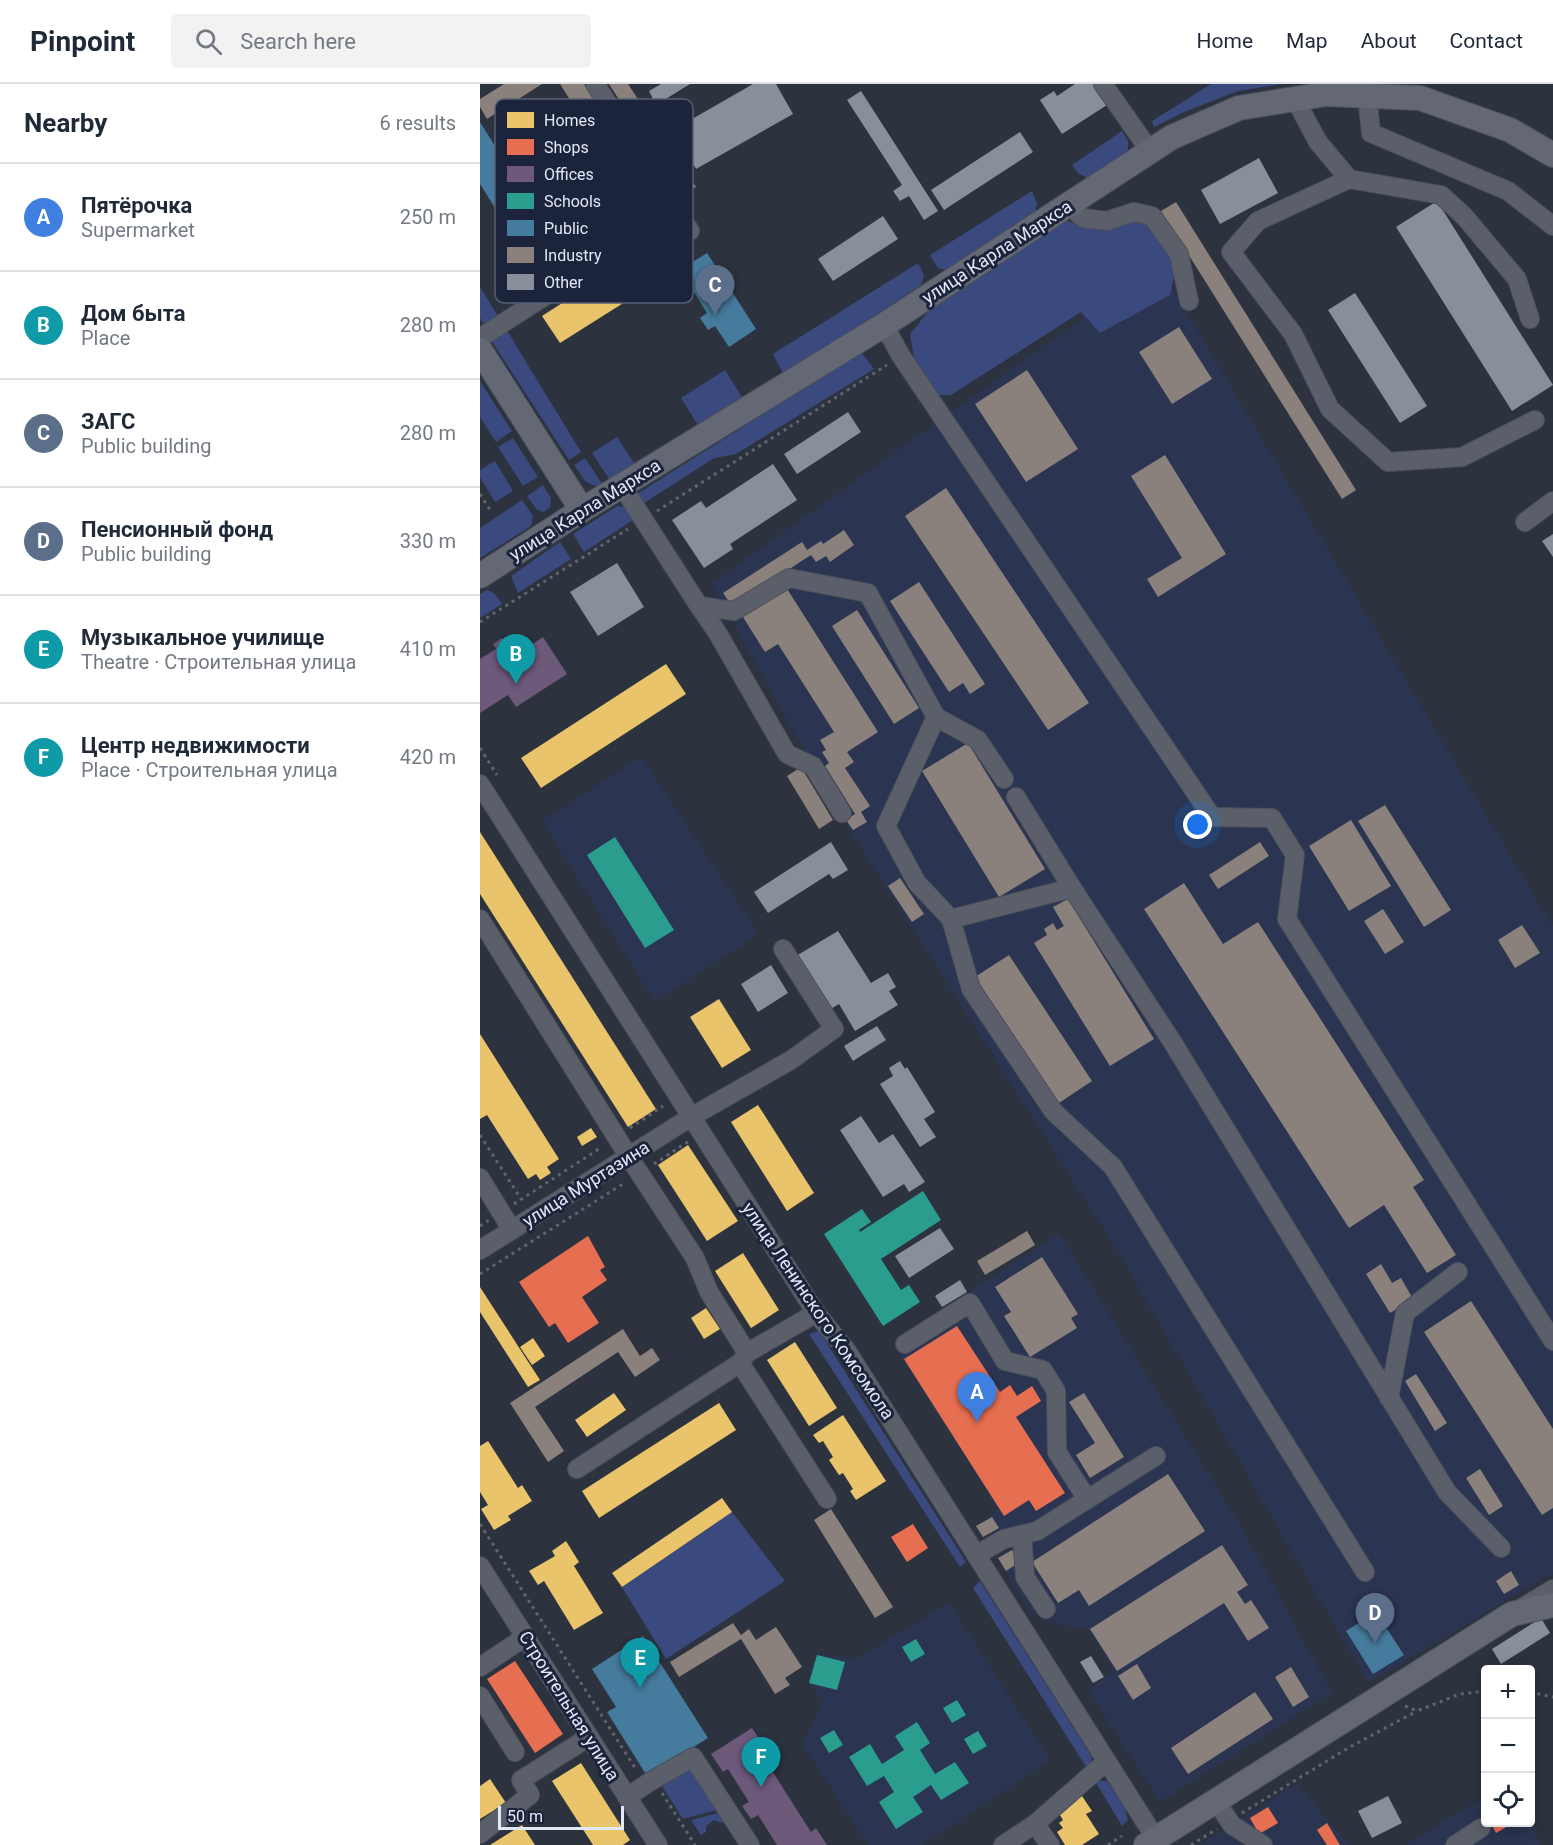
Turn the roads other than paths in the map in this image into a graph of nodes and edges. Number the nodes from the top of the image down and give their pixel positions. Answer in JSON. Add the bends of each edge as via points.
{"nodes":[{"id":1,"x":596,"y":84,"type":"edge"},
{"id":2,"x":1103,"y":84,"type":"edge"},
{"id":3,"x":1326,"y":89,"type":"edge"},
{"id":4,"x":1367,"y":94,"type":"junction"},
{"id":5,"x":606,"y":99,"type":"edge"},
{"id":6,"x":1295,"y":99,"type":"junction"},
{"id":7,"x":1150,"y":152,"type":"junction"},
{"id":8,"x":1553,"y":155,"type":"edge"},
{"id":9,"x":1349,"y":178,"type":"junction"},
{"id":10,"x":1069,"y":205,"type":"junction"},
{"id":11,"x":1553,"y":226,"type":"edge"},
{"id":12,"x":1190,"y":301,"type":"dead end"},
{"id":13,"x":534,"y":303,"type":"edge"},
{"id":14,"x":1530,"y":319,"type":"dead end"},
{"id":15,"x":884,"y":325,"type":"junction"},
{"id":16,"x":480,"y":338,"type":"edge"},
{"id":17,"x":480,"y":350,"type":"edge"},
{"id":18,"x":1535,"y":420,"type":"dead end"},
{"id":19,"x":622,"y":486,"type":"junction"},
{"id":20,"x":1553,"y":501,"type":"edge"},
{"id":21,"x":582,"y":510,"type":"junction"},
{"id":22,"x":1526,"y":522,"type":"dead end"},
{"id":23,"x":480,"y":576,"type":"edge"},
{"id":24,"x":699,"y":606,"type":"junction"},
{"id":25,"x":936,"y":717,"type":"junction"},
{"id":26,"x":1004,"y":779,"type":"dead end"},
{"id":27,"x":480,"y":784,"type":"edge"},
{"id":28,"x":1016,"y":797,"type":"dead end"},
{"id":29,"x":842,"y":813,"type":"dead end"},
{"id":30,"x":1072,"y":888,"type":"junction"},
{"id":31,"x":480,"y":919,"type":"edge"},
{"id":32,"x":951,"y":919,"type":"junction"},
{"id":33,"x":783,"y":949,"type":"dead end"},
{"id":34,"x":691,"y":1117,"type":"junction"},
{"id":35,"x":629,"y":1157,"type":"junction"},
{"id":36,"x":480,"y":1178,"type":"edge"},
{"id":37,"x":512,"y":1230,"type":"junction"},
{"id":38,"x":480,"y":1250,"type":"edge"},
{"id":39,"x":1458,"y":1272,"type":"dead end"},
{"id":40,"x":816,"y":1313,"type":"junction"},
{"id":41,"x":1553,"y":1341,"type":"edge"},
{"id":42,"x":904,"y":1344,"type":"dead end"},
{"id":43,"x":744,"y":1358,"type":"junction"},
{"id":44,"x":1389,"y":1398,"type":"junction"},
{"id":45,"x":1155,"y":1456,"type":"dead end"},
{"id":46,"x":577,"y":1469,"type":"dead end"},
{"id":47,"x":827,"y":1499,"type":"dead end"},
{"id":48,"x":1087,"y":1499,"type":"junction"},
{"id":49,"x":1022,"y":1535,"type":"junction"},
{"id":50,"x":1501,"y":1548,"type":"dead end"},
{"id":51,"x":976,"y":1555,"type":"junction"},
{"id":52,"x":480,"y":1566,"type":"edge"},
{"id":53,"x":1365,"y":1572,"type":"dead end"},
{"id":54,"x":1553,"y":1589,"type":"edge"},
{"id":55,"x":1553,"y":1605,"type":"edge"},
{"id":56,"x":1046,"y":1609,"type":"dead end"},
{"id":57,"x":1512,"y":1614,"type":"junction"},
{"id":58,"x":525,"y":1637,"type":"junction"},
{"id":59,"x":480,"y":1667,"type":"edge"},
{"id":60,"x":480,"y":1696,"type":"edge"},
{"id":61,"x":589,"y":1737,"type":"junction"},
{"id":62,"x":515,"y":1752,"type":"dead end"},
{"id":63,"x":1107,"y":1761,"type":"junction"},
{"id":64,"x":627,"y":1797,"type":"junction"},
{"id":65,"x":1215,"y":1800,"type":"junction"},
{"id":66,"x":1035,"y":1824,"type":"junction"},
{"id":67,"x":1481,"y":1828,"type":"dead end"},
{"id":68,"x":480,"y":1834,"type":"edge"},
{"id":69,"x":1151,"y":1842,"type":"edge"},
{"id":70,"x":658,"y":1845,"type":"edge"},
{"id":71,"x":750,"y":1845,"type":"edge"},
{"id":72,"x":1003,"y":1845,"type":"edge"},
{"id":73,"x":1050,"y":1845,"type":"edge"},
{"id":74,"x":1263,"y":1845,"type":"edge"},
{"id":75,"x":1455,"y":1845,"type":"edge"}],
"edges":[{"from":1,"to":5,"type":"street"},
{"from":2,"to":7,"type":"street"},
{"from":3,"to":4,"type":"main road","name":"улица Карла Маркса"},
{"from":3,"to":6,"type":"main road","name":"улица Карла Маркса"},
{"from":4,"to":8,"type":"main road","name":"улица Карла Маркса","via":[[1420,98],[1510,130]]},
{"from":4,"to":11,"type":"street","via":[[1371,133],[1508,191]]},
{"from":6,"to":7,"type":"main road","name":"улица Карла Маркса","via":[[1239,108],[1172,137]]},
{"from":6,"to":9,"type":"street","via":[[1318,142]]},
{"from":7,"to":10,"type":"main road","name":"улица Карла Маркса"},
{"from":9,"to":14,"type":"street","via":[[1441,195],[1517,279]]},
{"from":9,"to":18,"type":"street","via":[[1258,221],[1231,252],[1293,334],[1330,409],[1388,462],[1462,457]]},
{"from":10,"to":12,"type":"street","via":[[1083,218],[1107,221],[1134,212],[1152,216],[1179,254]]},
{"from":10,"to":15,"type":"main road","name":"улица Карла Маркса"},
{"from":13,"to":16,"type":"street"},
{"from":15,"to":19,"type":"main road","name":"улица Карла Маркса"},
{"from":15,"to":41,"type":"street","via":[[901,356],[1212,817],[1272,818],[1295,855],[1287,920]]},
{"from":17,"to":21,"type":"main road"},
{"from":19,"to":21,"type":"main road","name":"улица Карла Маркса"},
{"from":19,"to":24,"type":"street"},
{"from":20,"to":22,"type":"street"},
{"from":21,"to":23,"type":"main road","name":"улица Карла Маркса"},
{"from":24,"to":25,"type":"street","via":[[734,611],[789,578],[868,593]]},
{"from":24,"to":29,"type":"street","via":[[787,754],[813,766]]},
{"from":25,"to":26,"type":"street","via":[[978,740]]},
{"from":25,"to":32,"type":"street","via":[[886,826],[917,883]]},
{"from":27,"to":34,"type":"street","name":"улица Ленинского Комсомола"},
{"from":28,"to":30,"type":"street"},
{"from":30,"to":32,"type":"street"},
{"from":30,"to":44,"type":"street","via":[[1173,1044]]},
{"from":31,"to":35,"type":"street"},
{"from":32,"to":53,"type":"street","via":[[971,989],[1053,1111],[1113,1167]]},
{"from":33,"to":34,"type":"street","name":"улица Муртазина","via":[[834,1029],[791,1060]]},
{"from":34,"to":35,"type":"street","name":"улица Муртазина"},
{"from":34,"to":40,"type":"street","name":"улица Ленинского Комсомола"},
{"from":35,"to":37,"type":"street","name":"улица Муртазина"},
{"from":35,"to":43,"type":"street","via":[[695,1258]]},
{"from":36,"to":37,"type":"street"},
{"from":37,"to":38,"type":"street","name":"улица Муртазина"},
{"from":39,"to":44,"type":"street","via":[[1405,1313]]},
{"from":40,"to":43,"type":"street"},
{"from":40,"to":51,"type":"street","name":"улица Ленинского Комсомола","via":[[847,1351]]},
{"from":42,"to":48,"type":"street","via":[[970,1303],[1005,1361],[1043,1370],[1056,1391],[1057,1452]]},
{"from":43,"to":46,"type":"street"},
{"from":43,"to":47,"type":"street"},
{"from":44,"to":50,"type":"street","via":[[1447,1492]]},
{"from":45,"to":48,"type":"street"},
{"from":48,"to":49,"type":"street","via":[[1037,1531]]},
{"from":49,"to":51,"type":"street","via":[[1004,1539]]},
{"from":49,"to":56,"type":"street","via":[[1025,1577]]},
{"from":51,"to":63,"type":"street","name":"улица Ленинского Комсомола"},
{"from":52,"to":58,"type":"street","name":"Строительная улица"},
{"from":54,"to":57,"type":"street"},
{"from":55,"to":57,"type":"main road"},
{"from":57,"to":65,"type":"main road"},
{"from":58,"to":59,"type":"street"},
{"from":58,"to":61,"type":"street","name":"Строительная улица"},
{"from":60,"to":62,"type":"street"},
{"from":61,"to":64,"type":"street","name":"Строительная улица"},
{"from":61,"to":68,"type":"street","via":[[521,1780],[530,1795]]},
{"from":63,"to":66,"type":"street"},
{"from":63,"to":69,"type":"street","name":"улица Ленинского Комсомола"},
{"from":64,"to":70,"type":"street","name":"Строительная улица"},
{"from":64,"to":71,"type":"street","via":[[693,1757]]},
{"from":65,"to":69,"type":"main road"},
{"from":65,"to":74,"type":"street","via":[[1232,1825]]},
{"from":66,"to":72,"type":"street"},
{"from":66,"to":73,"type":"street"},
{"from":67,"to":75,"type":"street"}]}
